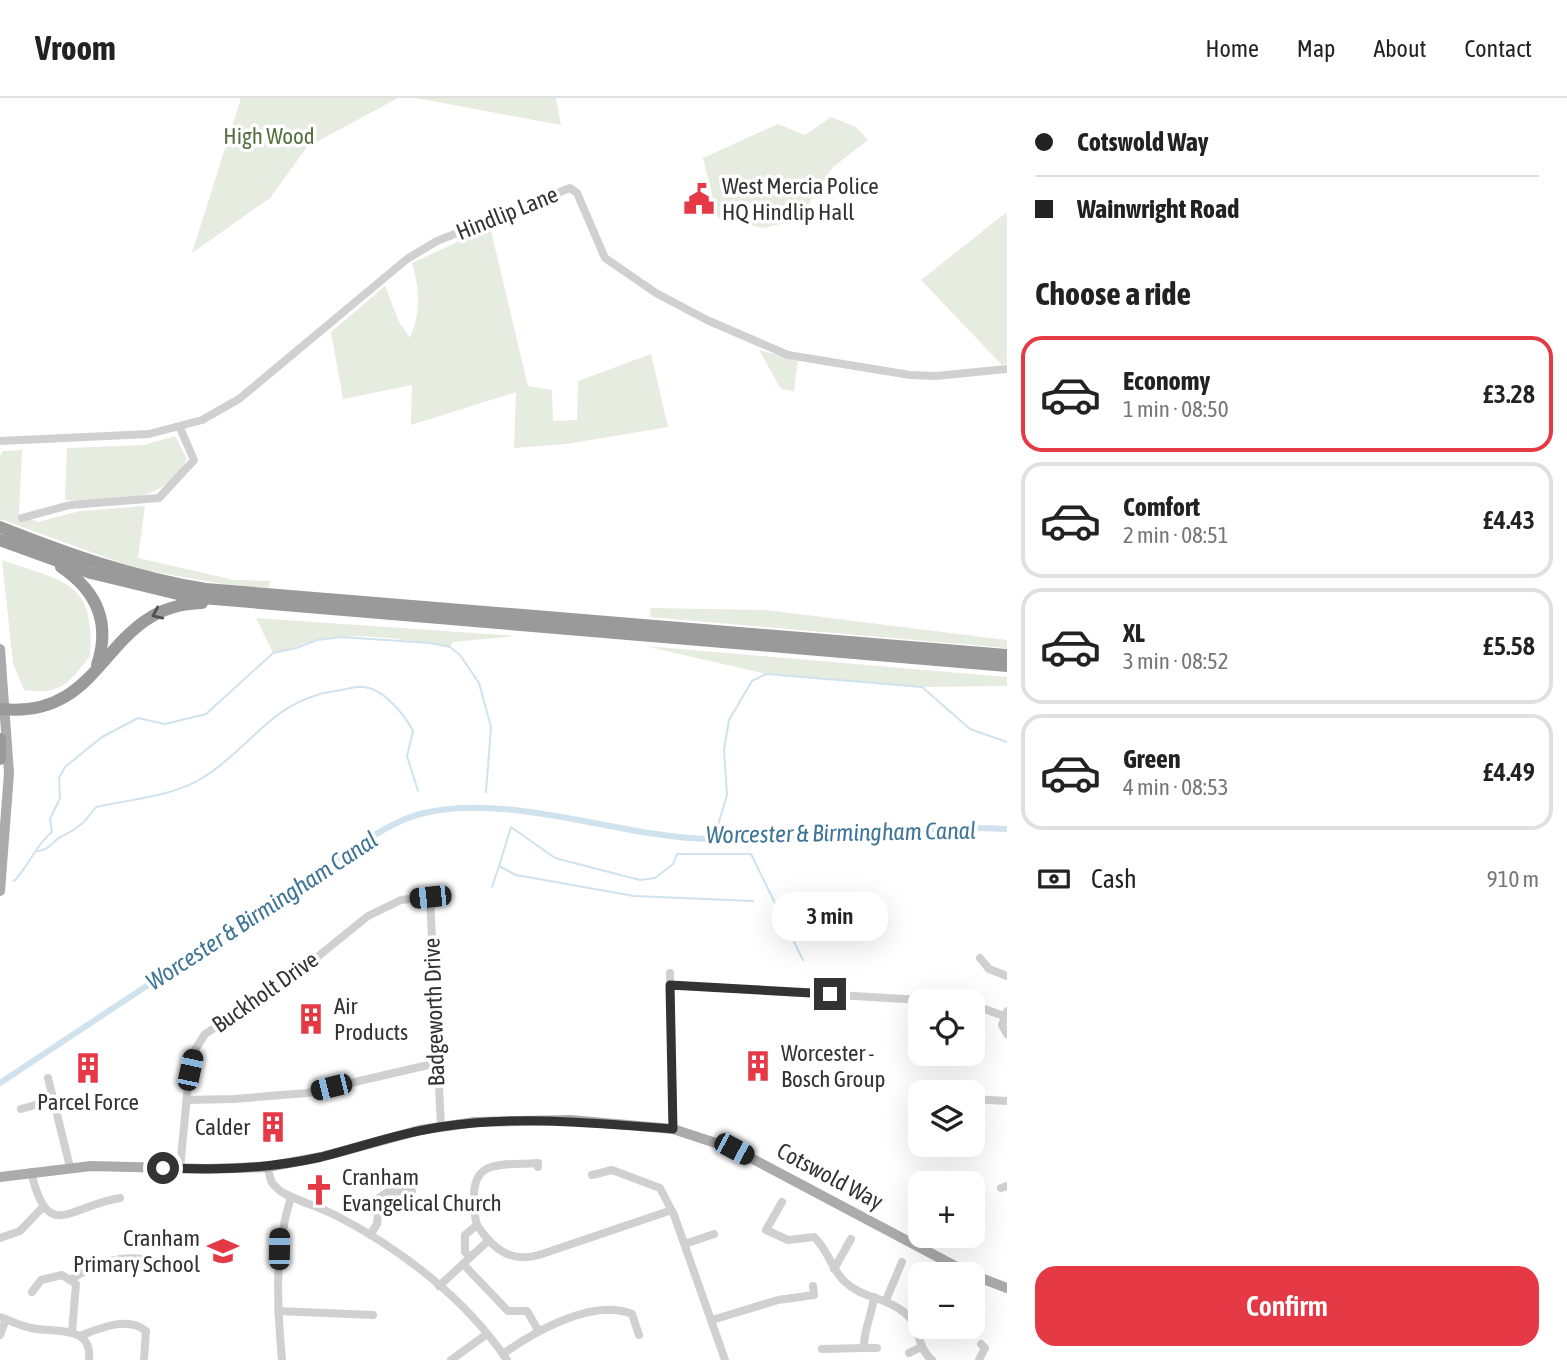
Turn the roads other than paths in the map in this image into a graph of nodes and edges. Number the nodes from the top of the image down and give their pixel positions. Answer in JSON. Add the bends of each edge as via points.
{"nodes":[{"id":1,"x":1007,"y":369,"type":"edge"},
{"id":2,"x":180,"y":428,"type":"junction"},
{"id":3,"x":0,"y":441,"type":"edge"},
{"id":4,"x":22,"y":518,"type":"dead end"},
{"id":5,"x":0,"y":527,"type":"edge"},
{"id":6,"x":0,"y":540,"type":"edge"},
{"id":7,"x":50,"y":559,"type":"junction"},
{"id":8,"x":223,"y":601,"type":"junction"},
{"id":9,"x":0,"y":649,"type":"edge"},
{"id":10,"x":1007,"y":655,"type":"edge"},
{"id":11,"x":1007,"y":666,"type":"edge"},
{"id":12,"x":95,"y":672,"type":"junction"},
{"id":13,"x":2,"y":711,"type":"edge"},
{"id":14,"x":0,"y":739,"type":"edge"},
{"id":15,"x":0,"y":759,"type":"edge"},
{"id":16,"x":0,"y":827,"type":"edge"},
{"id":17,"x":3,"y":853,"type":"junction"},
{"id":18,"x":0,"y":891,"type":"edge"},
{"id":19,"x":448,"y":895,"type":"dead end"},
{"id":20,"x":430,"y":897,"type":"junction"},
{"id":21,"x":980,"y":958,"type":"dead end"},
{"id":22,"x":670,"y":973,"type":"dead end"},
{"id":23,"x":1007,"y":976,"type":"edge"},
{"id":24,"x":670,"y":985,"type":"junction"},
{"id":25,"x":908,"y":999,"type":"edge"},
{"id":26,"x":985,"y":1008,"type":"edge"},
{"id":27,"x":1005,"y":1014,"type":"edge"},
{"id":28,"x":1007,"y":1034,"type":"edge"},
{"id":29,"x":437,"y":1063,"type":"junction"},
{"id":30,"x":48,"y":1078,"type":"dead end"},
{"id":31,"x":53,"y":1100,"type":"junction"},
{"id":32,"x":187,"y":1100,"type":"junction"},
{"id":33,"x":985,"y":1100,"type":"edge"},
{"id":34,"x":1007,"y":1101,"type":"edge"},
{"id":35,"x":21,"y":1109,"type":"dead end"},
{"id":36,"x":441,"y":1127,"type":"junction"},
{"id":37,"x":673,"y":1129,"type":"junction"},
{"id":38,"x":70,"y":1167,"type":"junction"},
{"id":39,"x":267,"y":1167,"type":"junction"},
{"id":40,"x":538,"y":1167,"type":"dead end"},
{"id":41,"x":180,"y":1169,"type":"junction"},
{"id":42,"x":31,"y":1172,"type":"junction"},
{"id":43,"x":592,"y":1175,"type":"dead end"},
{"id":44,"x":0,"y":1177,"type":"edge"},
{"id":45,"x":410,"y":1188,"type":"dead end"},
{"id":46,"x":290,"y":1197,"type":"junction"},
{"id":47,"x":120,"y":1198,"type":"dead end"},
{"id":48,"x":782,"y":1202,"type":"dead end"},
{"id":49,"x":42,"y":1208,"type":"junction"},
{"id":50,"x":669,"y":1211,"type":"junction"},
{"id":51,"x":477,"y":1225,"type":"junction"},
{"id":52,"x":714,"y":1234,"type":"dead end"},
{"id":53,"x":370,"y":1235,"type":"junction"},
{"id":54,"x":0,"y":1238,"type":"edge"},
{"id":55,"x":851,"y":1239,"type":"dead end"},
{"id":56,"x":489,"y":1240,"type":"junction"},
{"id":57,"x":685,"y":1244,"type":"junction"},
{"id":58,"x":142,"y":1259,"type":"dead end"},
{"id":59,"x":466,"y":1261,"type":"junction"},
{"id":60,"x":902,"y":1262,"type":"dead end"},
{"id":61,"x":947,"y":1262,"type":"edge"},
{"id":62,"x":834,"y":1269,"type":"junction"},
{"id":63,"x":70,"y":1280,"type":"junction"},
{"id":64,"x":985,"y":1280,"type":"edge"},
{"id":65,"x":439,"y":1286,"type":"junction"},
{"id":66,"x":813,"y":1286,"type":"dead end"},
{"id":67,"x":1007,"y":1289,"type":"edge"},
{"id":68,"x":32,"y":1292,"type":"dead end"},
{"id":69,"x":874,"y":1297,"type":"junction"},
{"id":70,"x":886,"y":1300,"type":"junction"},
{"id":71,"x":278,"y":1311,"type":"junction"},
{"id":72,"x":908,"y":1313,"type":"edge"},
{"id":73,"x":373,"y":1315,"type":"dead end"},
{"id":74,"x":3,"y":1318,"type":"edge"},
{"id":75,"x":712,"y":1320,"type":"junction"},
{"id":76,"x":538,"y":1330,"type":"junction"},
{"id":77,"x":76,"y":1334,"type":"junction"},
{"id":78,"x":487,"y":1334,"type":"junction"},
{"id":79,"x":0,"y":1335,"type":"edge"},
{"id":80,"x":639,"y":1335,"type":"dead end"},
{"id":81,"x":920,"y":1339,"type":"edge"},
{"id":82,"x":987,"y":1346,"type":"dead end"},
{"id":83,"x":921,"y":1347,"type":"junction"},
{"id":84,"x":864,"y":1348,"type":"junction"},
{"id":85,"x":877,"y":1348,"type":"dead end"},
{"id":86,"x":822,"y":1349,"type":"dead end"},
{"id":87,"x":909,"y":1353,"type":"dead end"},
{"id":88,"x":505,"y":1357,"type":"edge"},
{"id":89,"x":89,"y":1360,"type":"edge"},
{"id":90,"x":144,"y":1360,"type":"edge"},
{"id":91,"x":282,"y":1360,"type":"edge"},
{"id":92,"x":450,"y":1360,"type":"edge"},
{"id":93,"x":725,"y":1360,"type":"edge"},
{"id":94,"x":932,"y":1360,"type":"edge"},
{"id":95,"x":979,"y":1360,"type":"edge"}],
"edges":[{"from":1,"to":2,"type":"street","name":"Hindlip Lane","via":[[910,375],[788,355],[656,293],[605,258],[577,193],[570,188],[437,241],[357,299],[239,399]]},
{"from":2,"to":3,"type":"street","name":"Hindlip Lane","via":[[149,435]]},
{"from":2,"to":4,"type":"street","via":[[194,460],[159,498],[70,505]]},
{"from":5,"to":10,"type":"highway","via":[[77,558],[152,580],[206,589]]},
{"from":6,"to":7,"type":"highway"},
{"from":7,"to":8,"type":"highway","via":[[138,586]]},
{"from":7,"to":12,"type":"highway","via":[[80,582],[99,608],[103,643]]},
{"from":8,"to":11,"type":"highway"},
{"from":8,"to":12,"type":"highway","one_way":true,"via":[[183,605],[143,621]]},
{"from":9,"to":13,"type":"main road"},
{"from":12,"to":13,"type":"highway","via":[[63,700]]},
{"from":13,"to":17,"type":"main road","via":[[9,773]]},
{"from":14,"to":15,"type":"highway"},
{"from":16,"to":17,"type":"main road"},
{"from":17,"to":18,"type":"main road"},
{"from":19,"to":20,"type":"street","name":"Buckholt Drive"},
{"from":20,"to":29,"type":"street","name":"Badgeworth Drive"},
{"from":20,"to":32,"type":"street","name":"Buckholt Drive","via":[[401,900],[368,916],[285,983],[205,1034],[193,1053]]},
{"from":21,"to":23,"type":"street","via":[[989,969]]},
{"from":22,"to":24,"type":"street"},
{"from":24,"to":25,"type":"street"},
{"from":24,"to":37,"type":"street"},
{"from":26,"to":27,"type":"street"},
{"from":27,"to":28,"type":"street","via":[[1002,1025]]},
{"from":29,"to":32,"type":"street","via":[[307,1093]]},
{"from":29,"to":36,"type":"street","name":"Badgeworth Drive"},
{"from":30,"to":31,"type":"street"},
{"from":31,"to":35,"type":"street"},
{"from":31,"to":38,"type":"street"},
{"from":32,"to":41,"type":"street","name":"Buckholt Drive"},
{"from":33,"to":34,"type":"street"},
{"from":36,"to":37,"type":"main road","name":"Cotswold Way","via":[[535,1119]]},
{"from":36,"to":39,"type":"main road","name":"Cotswold Way"},
{"from":37,"to":61,"type":"main road","name":"Cotswold Way","via":[[734,1149]]},
{"from":38,"to":41,"type":"main road","name":"Cotswold Way"},
{"from":38,"to":42,"type":"main road","name":"Cotswold Way"},
{"from":39,"to":41,"type":"main road","name":"Cotswold Way"},
{"from":39,"to":46,"type":"street","via":[[272,1183]]},
{"from":40,"to":51,"type":"street","via":[[538,1163],[480,1171],[475,1177]]},
{"from":42,"to":44,"type":"main road","name":"Cotswold Way"},
{"from":42,"to":49,"type":"street"},
{"from":43,"to":50,"type":"street","via":[[612,1170],[660,1188]]},
{"from":45,"to":53,"type":"street","via":[[380,1197]]},
{"from":46,"to":53,"type":"street"},
{"from":46,"to":71,"type":"street","via":[[280,1232]]},
{"from":47,"to":49,"type":"street","via":[[60,1216]]},
{"from":48,"to":62,"type":"street","via":[[766,1230],[788,1240],[814,1237]]},
{"from":49,"to":54,"type":"street","via":[[20,1231]]},
{"from":50,"to":56,"type":"street","via":[[526,1259],[507,1256]]},
{"from":50,"to":57,"type":"street"},
{"from":51,"to":56,"type":"street"},
{"from":51,"to":59,"type":"street","via":[[465,1235]]},
{"from":52,"to":57,"type":"street","via":[[702,1233]]},
{"from":53,"to":65,"type":"street"},
{"from":55,"to":62,"type":"street"},
{"from":56,"to":59,"type":"street"},
{"from":57,"to":75,"type":"street"},
{"from":58,"to":63,"type":"street","via":[[126,1257]]},
{"from":59,"to":65,"type":"street"},
{"from":59,"to":76,"type":"street","via":[[508,1311],[527,1311]]},
{"from":60,"to":70,"type":"street"},
{"from":62,"to":69,"type":"street","via":[[846,1283]]},
{"from":63,"to":68,"type":"street","via":[[62,1275],[41,1280]]},
{"from":63,"to":77,"type":"street","via":[[76,1284]]},
{"from":64,"to":67,"type":"main road","name":"Cotswold Way"},
{"from":65,"to":78,"type":"street"},
{"from":66,"to":75,"type":"street","via":[[814,1295],[778,1300]]},
{"from":69,"to":70,"type":"street"},
{"from":69,"to":84,"type":"street"},
{"from":70,"to":72,"type":"street"},
{"from":71,"to":73,"type":"street"},
{"from":71,"to":91,"type":"street"},
{"from":74,"to":77,"type":"street","via":[[33,1329]]},
{"from":74,"to":79,"type":"street"},
{"from":75,"to":93,"type":"street"},
{"from":76,"to":80,"type":"street","via":[[569,1318],[621,1311],[632,1314]]},
{"from":76,"to":88,"type":"street"},
{"from":77,"to":89,"type":"street","via":[[90,1351]]},
{"from":77,"to":90,"type":"street","via":[[114,1324],[140,1326],[146,1332]]},
{"from":78,"to":88,"type":"street"},
{"from":78,"to":92,"type":"street"},
{"from":81,"to":83,"type":"street"},
{"from":82,"to":95,"type":"street"},
{"from":83,"to":87,"type":"street"},
{"from":83,"to":94,"type":"street"},
{"from":84,"to":85,"type":"street"},
{"from":84,"to":86,"type":"street"}]}
